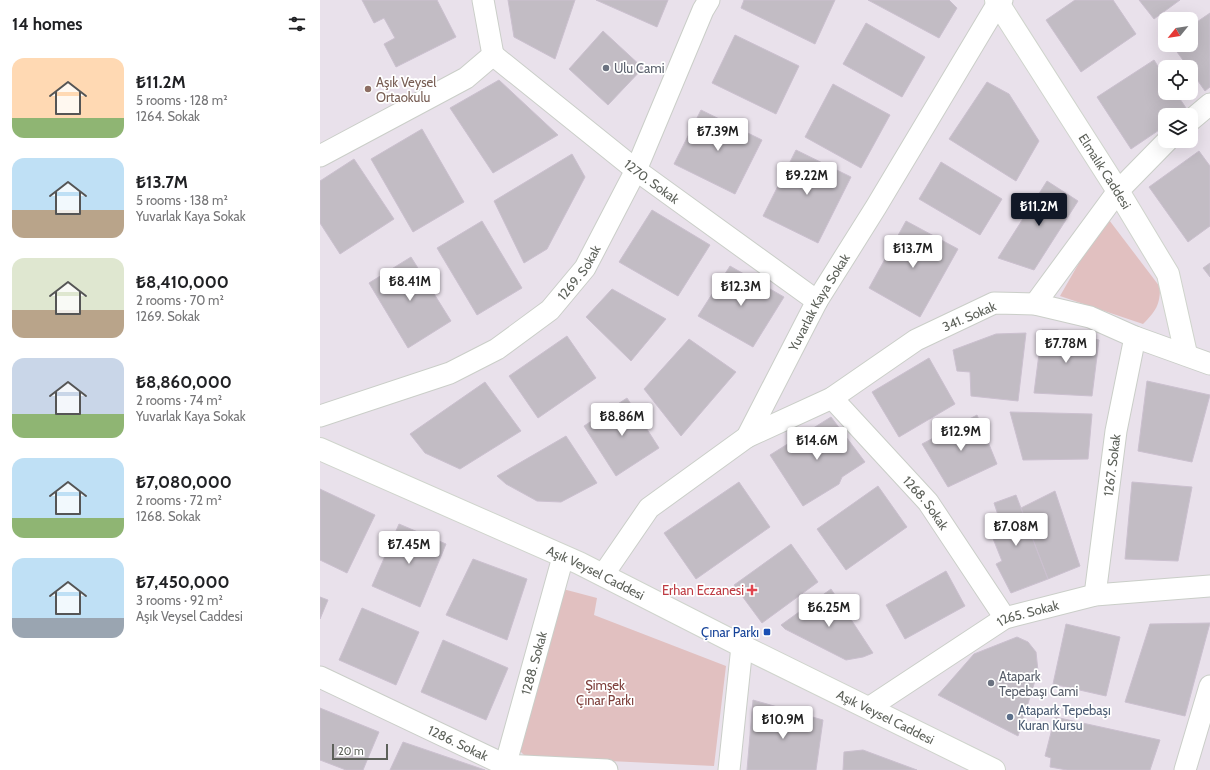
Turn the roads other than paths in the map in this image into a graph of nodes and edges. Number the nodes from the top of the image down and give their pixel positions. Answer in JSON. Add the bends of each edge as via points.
{"nodes":[{"id":1,"x":483,"y":0,"type":"edge"},
{"id":2,"x":709,"y":0,"type":"edge"},
{"id":3,"x":999,"y":1,"type":"edge"},
{"id":4,"x":493,"y":55,"type":"junction"},
{"id":5,"x":1210,"y":104,"type":"edge"},
{"id":6,"x":1198,"y":114,"type":"edge"},
{"id":7,"x":1160,"y":148,"type":"edge"},
{"id":8,"x":320,"y":155,"type":"edge"},
{"id":9,"x":636,"y":170,"type":"junction"},
{"id":10,"x":1118,"y":191,"type":"junction"},
{"id":11,"x":817,"y":301,"type":"junction"},
{"id":12,"x":1035,"y":304,"type":"junction"},
{"id":13,"x":1135,"y":337,"type":"junction"},
{"id":14,"x":1186,"y":354,"type":"junction"},
{"id":15,"x":1210,"y":364,"type":"edge"},
{"id":16,"x":832,"y":398,"type":"junction"},
{"id":17,"x":320,"y":416,"type":"edge"},
{"id":18,"x":747,"y":437,"type":"junction"},
{"id":19,"x":320,"y":449,"type":"edge"},
{"id":20,"x":563,"y":556,"type":"junction"},
{"id":21,"x":603,"y":575,"type":"junction"},
{"id":22,"x":1210,"y":586,"type":"edge"},
{"id":23,"x":1095,"y":595,"type":"junction"},
{"id":24,"x":1005,"y":618,"type":"junction"},
{"id":25,"x":742,"y":646,"type":"junction"},
{"id":26,"x":320,"y":678,"type":"edge"},
{"id":27,"x":1210,"y":686,"type":"edge"},
{"id":28,"x":870,"y":707,"type":"junction"},
{"id":29,"x":505,"y":767,"type":"edge"},
{"id":30,"x":607,"y":770,"type":"edge"},
{"id":31,"x":729,"y":770,"type":"edge"},
{"id":32,"x":994,"y":770,"type":"edge"},
{"id":33,"x":1185,"y":770,"type":"edge"}],
"edges":[{"from":1,"to":4,"type":"street"},
{"from":2,"to":9,"type":"street","name":"1269. Sokak"},
{"from":3,"to":10,"type":"street","name":"Elmalık Caddesi"},
{"from":3,"to":11,"type":"street","name":"Yuvarlak Kaya Sokak"},
{"from":4,"to":8,"type":"street","via":[[466,78]]},
{"from":4,"to":9,"type":"street","name":"1270. Sokak"},
{"from":5,"to":6,"type":"street"},
{"from":7,"to":10,"type":"street"},
{"from":9,"to":11,"type":"street","name":"1270. Sokak"},
{"from":9,"to":17,"type":"street","name":"1269. Sokak","via":[[585,268],[550,310],[497,349],[450,373]]},
{"from":10,"to":12,"type":"street"},
{"from":10,"to":14,"type":"street","name":"Elmalık Caddesi","via":[[1168,274]]},
{"from":11,"to":18,"type":"street","name":"Yuvarlak Kaya Sokak"},
{"from":12,"to":13,"type":"street","name":"341. Sokak","via":[[1090,318]]},
{"from":12,"to":16,"type":"street","name":"341. Sokak","via":[[994,303],[916,340]]},
{"from":13,"to":14,"type":"street","name":"341. Sokak"},
{"from":13,"to":23,"type":"street","name":"1267. Sokak","via":[[1116,431]]},
{"from":14,"to":15,"type":"street","name":"341. Sokak"},
{"from":16,"to":18,"type":"street","name":"341. Sokak"},
{"from":16,"to":24,"type":"street","name":"1268. Sokak","via":[[928,502]]},
{"from":18,"to":21,"type":"street","name":"Yuvarlak Kaya Sokak","via":[[649,508]]},
{"from":19,"to":20,"type":"street","name":"Aşık Veysel Caddesi"},
{"from":20,"to":21,"type":"street","name":"Aşık Veysel Caddesi"},
{"from":20,"to":29,"type":"street","name":"1288. Sokak"},
{"from":21,"to":25,"type":"street","name":"Aşık Veysel Caddesi"},
{"from":22,"to":23,"type":"street","name":"1265. Sokak"},
{"from":23,"to":24,"type":"street","name":"1265. Sokak"},
{"from":24,"to":28,"type":"street","name":"1265. Sokak"},
{"from":25,"to":28,"type":"street","name":"Aşık Veysel Caddesi"},
{"from":25,"to":31,"type":"street"},
{"from":26,"to":29,"type":"street","name":"1286. Sokak"},
{"from":27,"to":33,"type":"street"},
{"from":28,"to":32,"type":"street","name":"Aşık Veysel Caddesi"},
{"from":29,"to":30,"type":"street","name":"1286. Sokak"}]}
